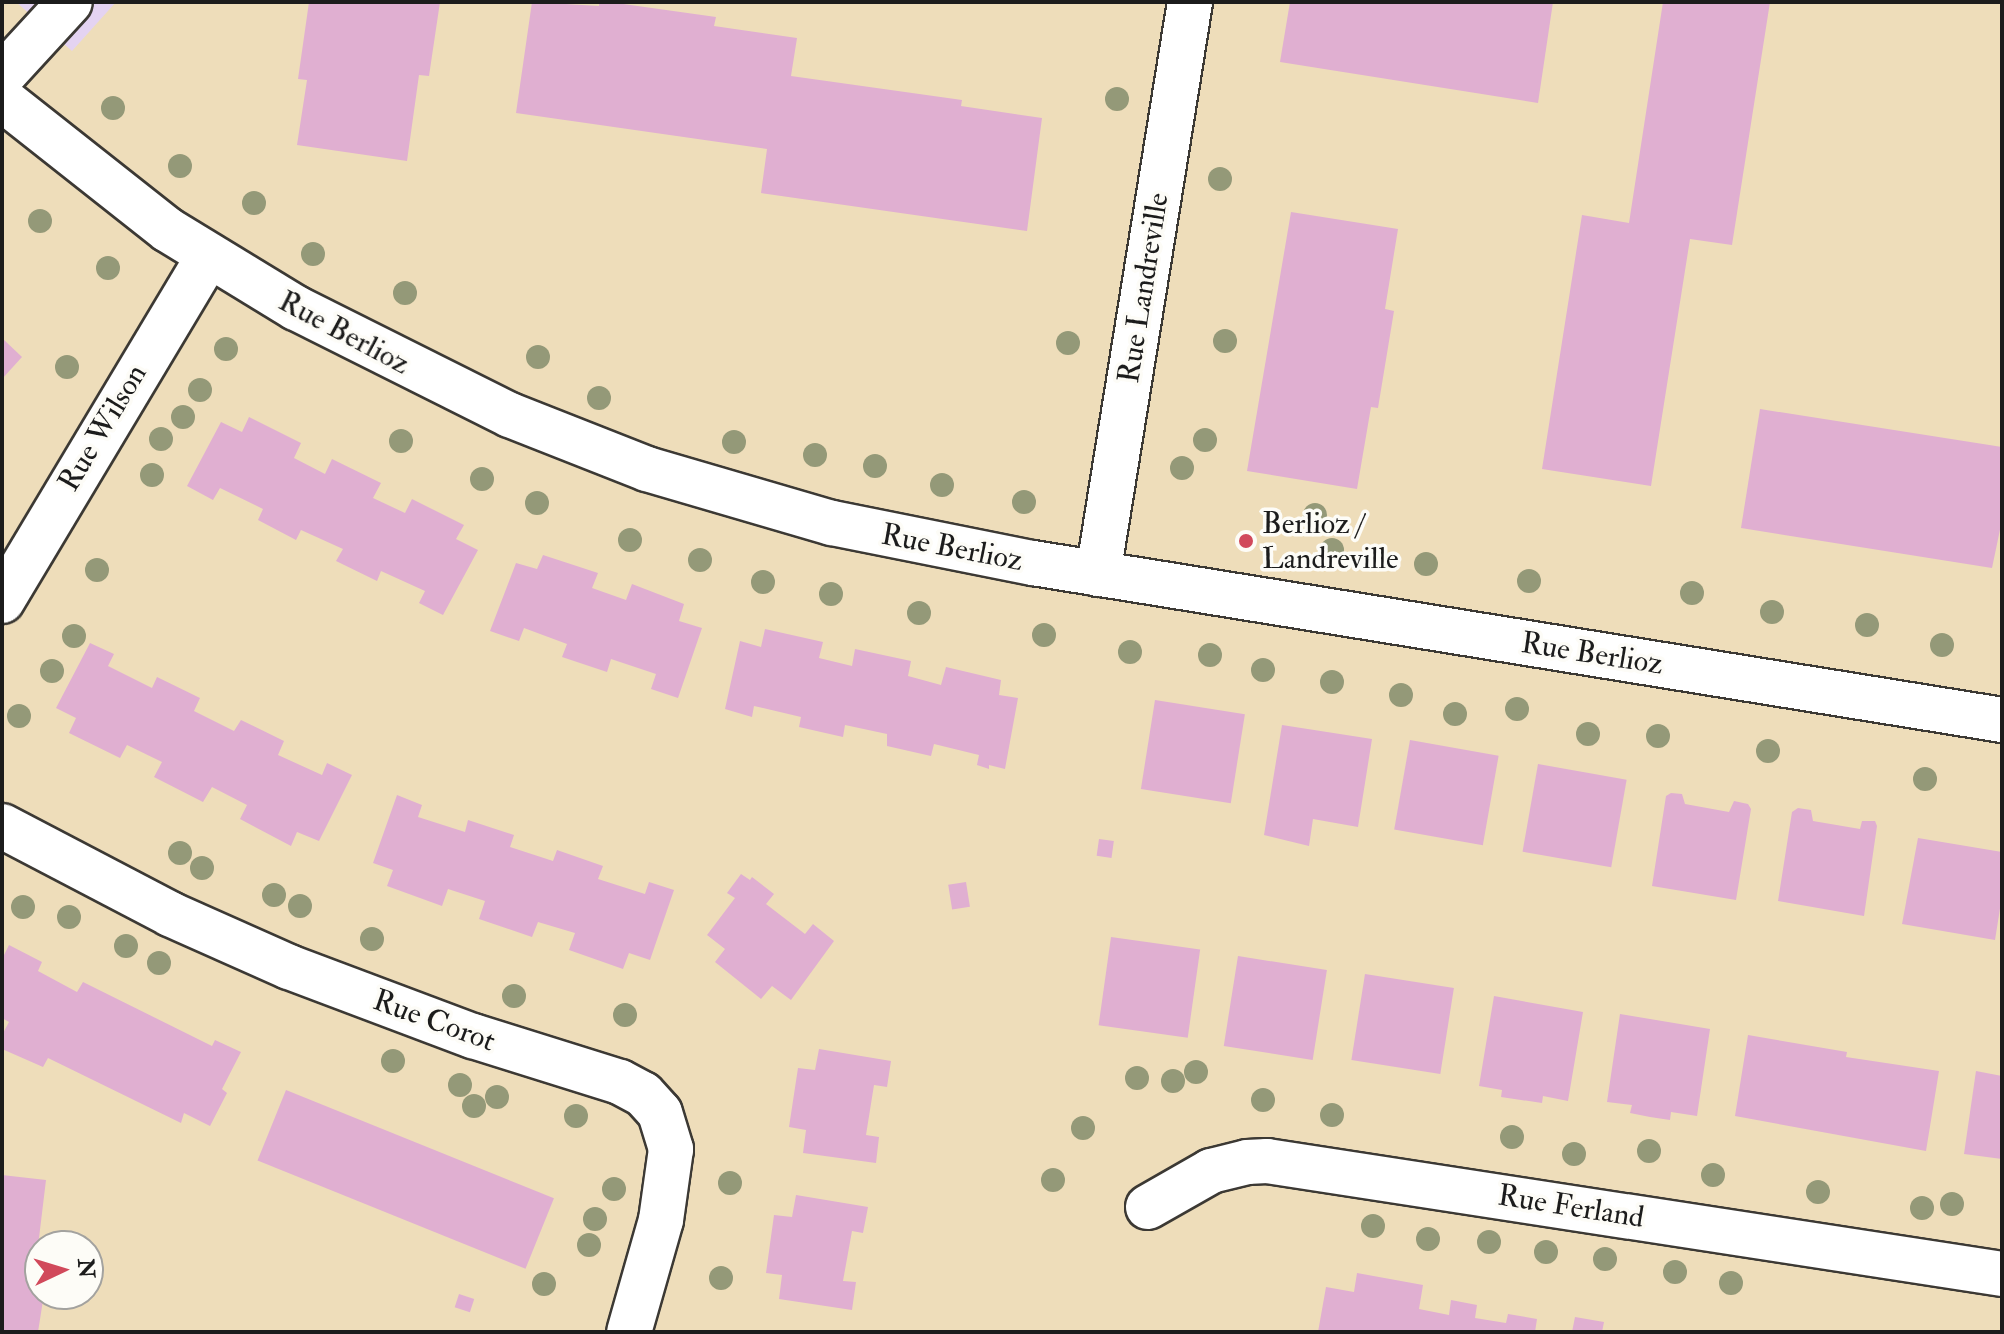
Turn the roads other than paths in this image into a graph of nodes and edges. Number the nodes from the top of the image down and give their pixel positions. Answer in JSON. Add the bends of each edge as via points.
{"nodes":[{"id":1,"x":70,"y":2,"type":"edge"},
{"id":2,"x":1190,"y":2,"type":"edge"},
{"id":3,"x":2,"y":76,"type":"edge"},
{"id":4,"x":2,"y":99,"type":"edge"},
{"id":5,"x":208,"y":257,"type":"junction"},
{"id":6,"x":1098,"y":574,"type":"junction"},
{"id":7,"x":2,"y":601,"type":"edge"},
{"id":8,"x":2002,"y":720,"type":"edge"},
{"id":9,"x":2,"y":826,"type":"edge"},
{"id":10,"x":1148,"y":1207,"type":"dead end"},
{"id":11,"x":2002,"y":1274,"type":"edge"},
{"id":12,"x":629,"y":1332,"type":"edge"}],
"edges":[{"from":1,"to":3,"type":"street"},
{"from":2,"to":6,"type":"street","name":"Rue Landreville"},
{"from":4,"to":5,"type":"street","name":"Rue Berlioz","via":[[127,200]]},
{"from":5,"to":6,"type":"street","name":"Rue Berlioz","via":[[433,380],[647,469],[832,523]]},
{"from":5,"to":7,"type":"street","name":"Rue Wilson"},
{"from":6,"to":8,"type":"street","name":"Rue Berlioz"},
{"from":9,"to":12,"type":"street","name":"Rue Corot","via":[[170,914],[289,967],[643,1094],[660,1113],[671,1149],[661,1220]]},
{"from":10,"to":11,"type":"street","name":"Rue Ferland","via":[[1211,1171],[1267,1161]]}]}
